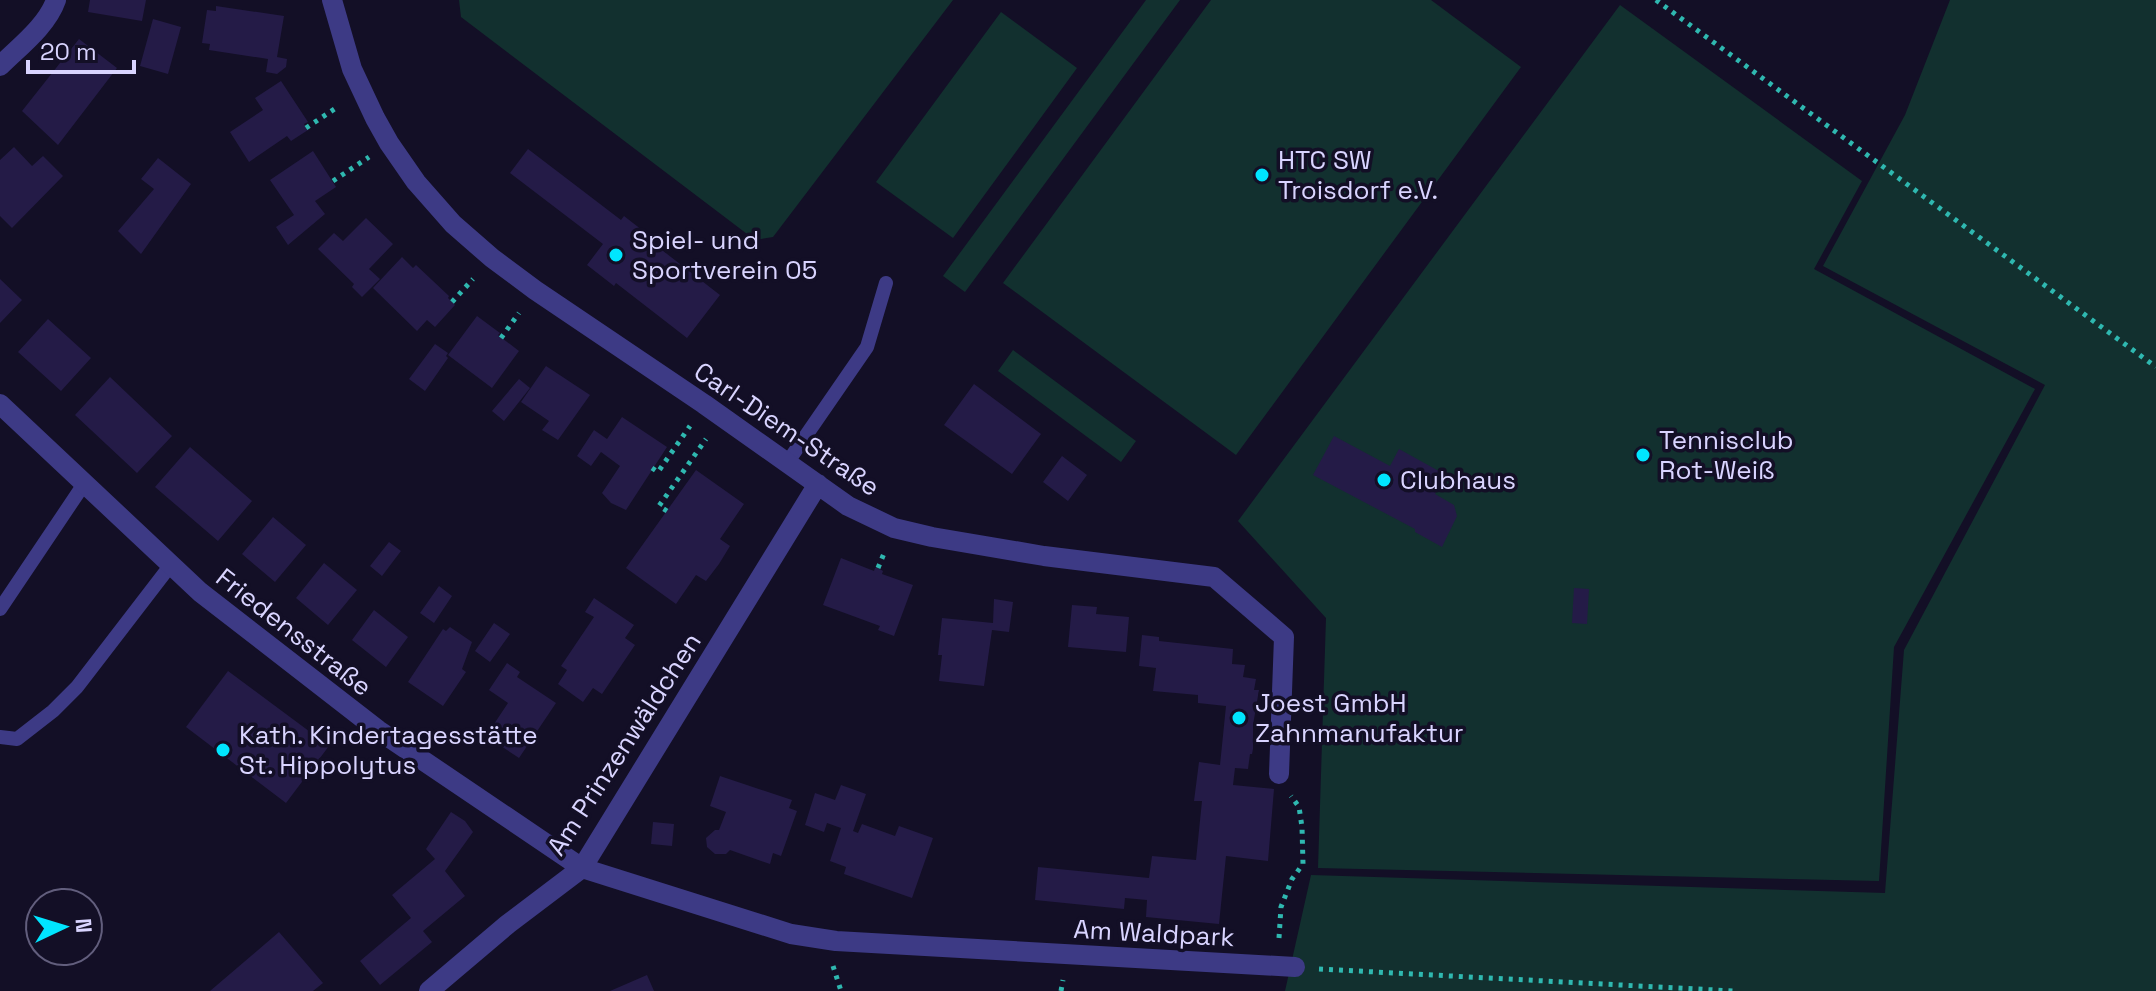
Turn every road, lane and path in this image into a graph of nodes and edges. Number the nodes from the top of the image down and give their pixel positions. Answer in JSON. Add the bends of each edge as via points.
{"nodes":[{"id":1,"x":56,"y":0,"type":"edge"},
{"id":2,"x":332,"y":0,"type":"edge"},
{"id":3,"x":1656,"y":0,"type":"edge"},
{"id":4,"x":0,"y":66,"type":"edge"},
{"id":5,"x":342,"y":104,"type":"dead end"},
{"id":6,"x":306,"y":128,"type":"dead end"},
{"id":7,"x":369,"y":156,"type":"dead end"},
{"id":8,"x":333,"y":181,"type":"dead end"},
{"id":9,"x":474,"y":278,"type":"dead end"},
{"id":10,"x":886,"y":283,"type":"dead end"},
{"id":11,"x":452,"y":302,"type":"dead end"},
{"id":12,"x":521,"y":309,"type":"dead end"},
{"id":13,"x":501,"y":338,"type":"dead end"},
{"id":14,"x":2156,"y":367,"type":"edge"},
{"id":15,"x":0,"y":404,"type":"edge"},
{"id":16,"x":692,"y":423,"type":"dead end"},
{"id":17,"x":709,"y":435,"type":"dead end"},
{"id":18,"x":787,"y":463,"type":"junction"},
{"id":19,"x":652,"y":468,"type":"dead end"},
{"id":20,"x":84,"y":484,"type":"junction"},
{"id":21,"x":818,"y":484,"type":"junction"},
{"id":22,"x":667,"y":511,"type":"dead end"},
{"id":23,"x":170,"y":566,"type":"junction"},
{"id":24,"x":0,"y":609,"type":"edge"},
{"id":25,"x":0,"y":737,"type":"edge"},
{"id":26,"x":1279,"y":774,"type":"joint"},
{"id":27,"x":582,"y":868,"type":"junction"},
{"id":28,"x":1286,"y":966,"type":"junction"},
{"id":29,"x":429,"y":991,"type":"edge"},
{"id":30,"x":1734,"y":991,"type":"edge"}],
"edges":[{"from":1,"to":4,"type":"street"},
{"from":2,"to":18,"type":"street","name":"Carl-Diem-Straße","via":[[352,69],[375,118],[416,182],[453,224],[535,290]]},
{"from":3,"to":14,"type":"path"},
{"from":5,"to":6,"type":"path"},
{"from":7,"to":8,"type":"path"},
{"from":9,"to":11,"type":"path"},
{"from":10,"to":18,"type":"lane","via":[[867,347]]},
{"from":12,"to":13,"type":"path"},
{"from":15,"to":20,"type":"street","name":"Friedensstraße"},
{"from":16,"to":19,"type":"path","via":[[658,472]]},
{"from":17,"to":22,"type":"path","via":[[659,506]]},
{"from":18,"to":21,"type":"street","name":"Carl-Diem-Straße"},
{"from":20,"to":23,"type":"street","name":"Friedensstraße"},
{"from":20,"to":24,"type":"lane"},
{"from":21,"to":26,"type":"street","name":"Carl-Diem-Straße","via":[[881,523],[919,534],[1214,577],[1284,637]]},
{"from":21,"to":27,"type":"street","name":"Am Prinzenwäldchen"},
{"from":23,"to":25,"type":"lane","via":[[77,687],[17,739]]},
{"from":23,"to":27,"type":"street","name":"Friedensstraße","via":[[378,730]]},
{"from":26,"to":28,"type":"path","via":[[1299,807],[1302,827],[1303,864],[1281,907]]},
{"from":27,"to":28,"type":"street","name":"Am Waldpark","via":[[791,934],[836,941]]},
{"from":27,"to":29,"type":"street","name":"Am Prinzenwäldchen"},
{"from":28,"to":30,"type":"path"}]}
